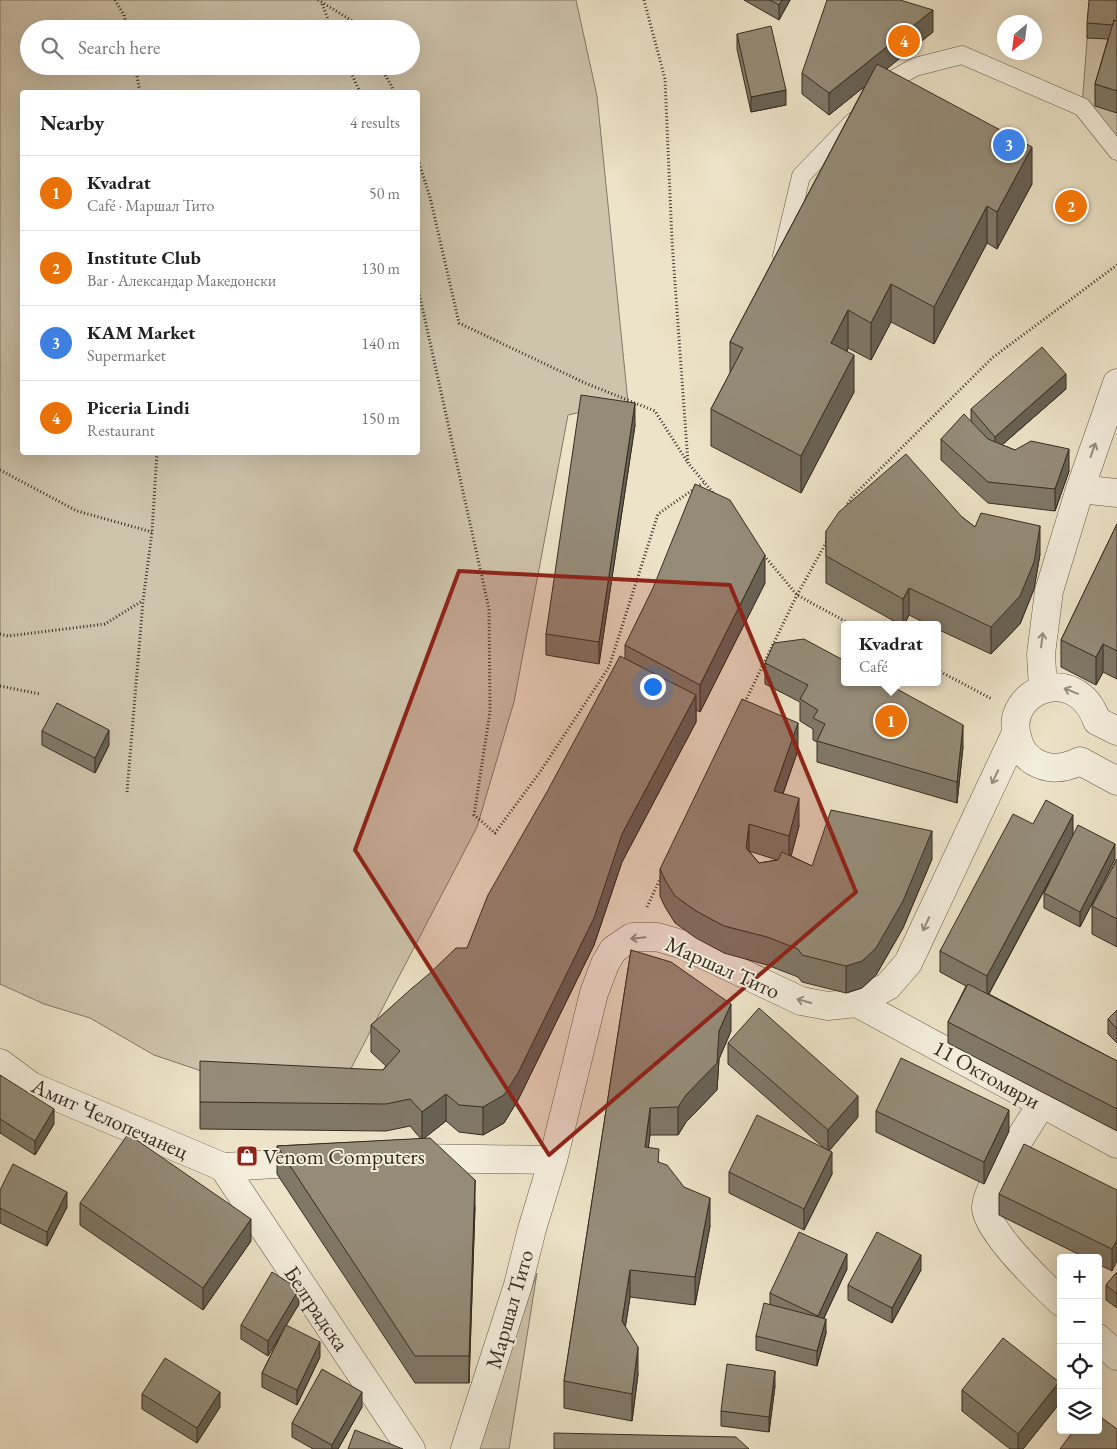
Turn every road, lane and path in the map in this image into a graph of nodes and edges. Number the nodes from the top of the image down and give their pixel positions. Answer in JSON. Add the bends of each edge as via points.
{"nodes":[{"id":1,"x":115,"y":0,"type":"edge"},
{"id":2,"x":318,"y":0,"type":"edge"},
{"id":3,"x":644,"y":0,"type":"edge"},
{"id":4,"x":322,"y":3,"type":"junction"},
{"id":5,"x":125,"y":20,"type":"edge"},
{"id":6,"x":329,"y":20,"type":"edge"},
{"id":7,"x":351,"y":20,"type":"edge"},
{"id":8,"x":137,"y":75,"type":"edge"},
{"id":9,"x":352,"y":75,"type":"edge"},
{"id":10,"x":386,"y":75,"type":"edge"},
{"id":11,"x":140,"y":90,"type":"edge"},
{"id":12,"x":359,"y":90,"type":"edge"},
{"id":13,"x":393,"y":90,"type":"edge"},
{"id":14,"x":1117,"y":151,"type":"edge"},
{"id":15,"x":420,"y":166,"type":"edge"},
{"id":16,"x":1117,"y":265,"type":"edge"},
{"id":17,"x":778,"y":272,"type":"edge"},
{"id":18,"x":420,"y":297,"type":"edge"},
{"id":19,"x":1117,"y":384,"type":"edge"},
{"id":20,"x":157,"y":455,"type":"edge"},
{"id":21,"x":688,"y":463,"type":"junction"},
{"id":22,"x":0,"y":470,"type":"edge"},
{"id":23,"x":704,"y":482,"type":"junction"},
{"id":24,"x":1080,"y":489,"type":"junction"},
{"id":25,"x":1117,"y":493,"type":"edge"},
{"id":26,"x":716,"y":497,"type":"edge"},
{"id":27,"x":843,"y":514,"type":"edge"},
{"id":28,"x":152,"y":532,"type":"junction"},
{"id":29,"x":829,"y":538,"type":"edge"},
{"id":30,"x":760,"y":550,"type":"edge"},
{"id":31,"x":796,"y":595,"type":"junction"},
{"id":32,"x":143,"y":601,"type":"junction"},
{"id":33,"x":845,"y":621,"type":"edge"},
{"id":34,"x":0,"y":634,"type":"edge"},
{"id":35,"x":941,"y":672,"type":"edge"},
{"id":36,"x":0,"y":686,"type":"edge"},
{"id":37,"x":1043,"y":689,"type":"junction"},
{"id":38,"x":40,"y":694,"type":"dead end"},
{"id":39,"x":996,"y":702,"type":"dead end"},
{"id":40,"x":745,"y":703,"type":"edge"},
{"id":41,"x":1107,"y":726,"type":"edge"},
{"id":42,"x":1016,"y":733,"type":"junction"},
{"id":43,"x":1117,"y":781,"type":"edge"},
{"id":44,"x":127,"y":792,"type":"dead end"},
{"id":45,"x":662,"y":874,"type":"edge"},
{"id":46,"x":632,"y":937,"type":"junction"},
{"id":47,"x":857,"y":1003,"type":"junction"},
{"id":48,"x":0,"y":1064,"type":"edge"},
{"id":49,"x":1042,"y":1104,"type":"junction"},
{"id":50,"x":1117,"y":1144,"type":"edge"},
{"id":51,"x":391,"y":1158,"type":"edge"},
{"id":52,"x":342,"y":1160,"type":"edge"},
{"id":53,"x":553,"y":1160,"type":"junction"},
{"id":54,"x":223,"y":1167,"type":"junction"},
{"id":55,"x":1058,"y":1299,"type":"edge"},
{"id":56,"x":1102,"y":1342,"type":"edge"},
{"id":57,"x":1117,"y":1356,"type":"edge"},
{"id":58,"x":411,"y":1449,"type":"edge"},
{"id":59,"x":465,"y":1449,"type":"edge"}],
"edges":[{"from":1,"to":5,"type":"path"},
{"from":2,"to":4,"type":"path"},
{"from":3,"to":21,"type":"path","via":[[665,78],[672,241]]},
{"from":4,"to":6,"type":"path"},
{"from":4,"to":7,"type":"path"},
{"from":8,"to":11,"type":"path"},
{"from":9,"to":12,"type":"path"},
{"from":10,"to":13,"type":"path"},
{"from":14,"to":17,"type":"lane","via":[[1082,107],[962,55],[915,67],[887,83],[801,176]]},
{"from":15,"to":21,"type":"path","via":[[459,323],[585,383],[655,411]]},
{"from":16,"to":27,"type":"path","via":[[992,358],[852,497]]},
{"from":18,"to":23,"type":"path","via":[[489,610],[490,712],[474,815],[494,833],[540,772],[610,667],[658,514]]},
{"from":24,"to":19,"type":"street","one_way":true},
{"from":20,"to":28,"type":"path"},
{"from":21,"to":23,"type":"path"},
{"from":22,"to":28,"type":"path","via":[[77,510]]},
{"from":23,"to":26,"type":"path"},
{"from":24,"to":25,"type":"street"},
{"from":37,"to":24,"type":"street","one_way":true,"via":[[1040,654],[1049,591]]},
{"from":28,"to":32,"type":"path"},
{"from":29,"to":31,"type":"path"},
{"from":30,"to":31,"type":"path"},
{"from":31,"to":33,"type":"path"},
{"from":31,"to":40,"type":"path"},
{"from":32,"to":34,"type":"path","via":[[105,624],[8,636]]},
{"from":32,"to":44,"type":"path"},
{"from":35,"to":39,"type":"path"},
{"from":36,"to":38,"type":"path"},
{"from":41,"to":37,"type":"street","one_way":true,"via":[[1083,697],[1071,689]]},
{"from":37,"to":42,"type":"street","name":"Маршал Тито","via":[[1031,695],[1021,706],[1016,718]]},
{"from":42,"to":43,"type":"street","via":[[1019,746],[1040,765],[1053,769],[1067,768],[1080,761]]},
{"from":42,"to":47,"type":"street","name":"Маршал Тито","one_way":true,"via":[[908,963],[888,986]]},
{"from":45,"to":46,"type":"path"},
{"from":47,"to":46,"type":"street","name":"Маршал Тито","one_way":true,"via":[[828,1006],[801,1001],[681,944],[657,937]]},
{"from":46,"to":53,"type":"street","name":"Маршал Тито","via":[[613,950],[594,993]]},
{"from":47,"to":49,"type":"street","name":"11 Октомври"},
{"from":48,"to":54,"type":"street","name":"Амит Челопечанец","via":[[31,1086]]},
{"from":49,"to":50,"type":"street","name":"11 Октомври"},
{"from":49,"to":55,"type":"street","via":[[995,1182],[986,1209],[1000,1237]]},
{"from":51,"to":53,"type":"street"},
{"from":52,"to":54,"type":"street"},
{"from":53,"to":59,"type":"street","name":"Маршал Тито","via":[[518,1285]]},
{"from":54,"to":58,"type":"street","name":"Белградска"},
{"from":56,"to":57,"type":"street"}]}
